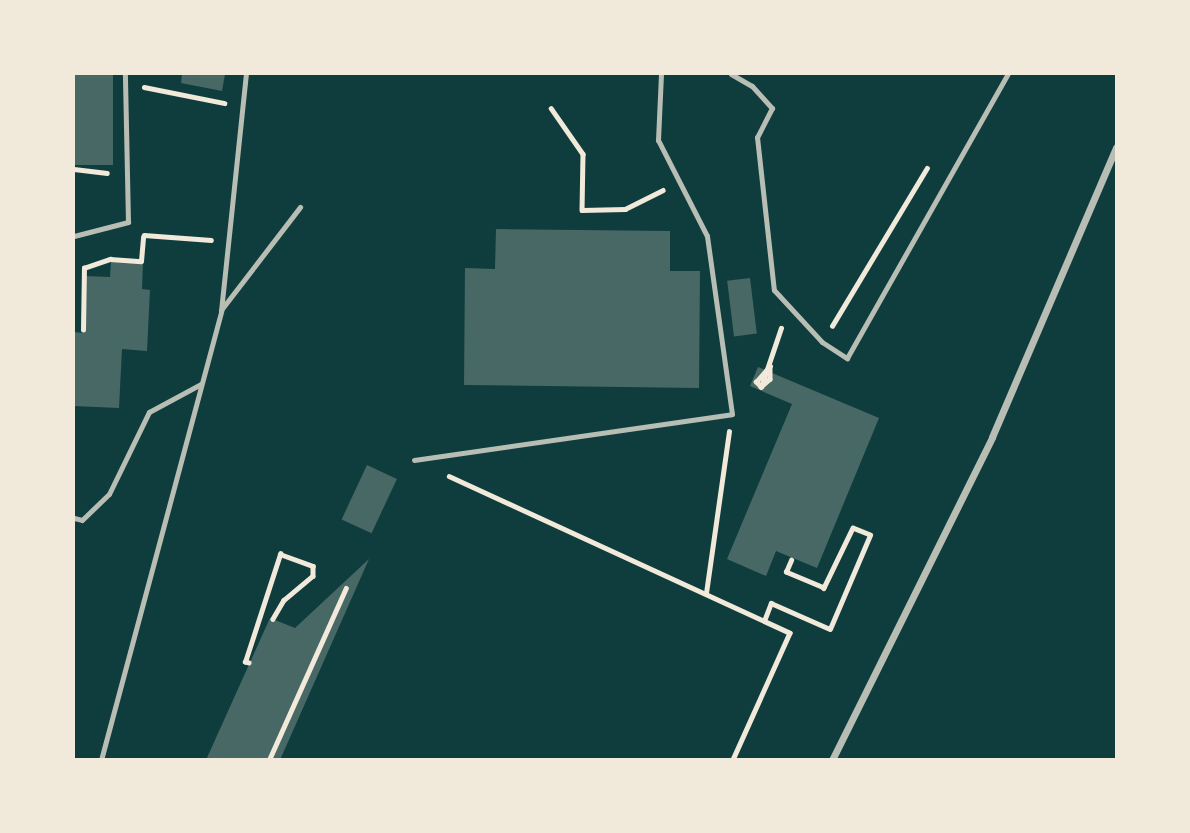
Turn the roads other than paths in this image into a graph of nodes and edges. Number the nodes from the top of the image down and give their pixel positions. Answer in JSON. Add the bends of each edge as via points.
{"nodes":[{"id":1,"x":125,"y":74,"type":"edge"},
{"id":2,"x":246,"y":74,"type":"edge"},
{"id":3,"x":661,"y":74,"type":"edge"},
{"id":4,"x":731,"y":74,"type":"edge"},
{"id":5,"x":1008,"y":74,"type":"edge"},
{"id":6,"x":1116,"y":147,"type":"edge"},
{"id":7,"x":300,"y":207,"type":"dead end"},
{"id":8,"x":74,"y":236,"type":"edge"},
{"id":9,"x":221,"y":311,"type":"junction"},
{"id":10,"x":202,"y":383,"type":"junction"},
{"id":11,"x":414,"y":460,"type":"road end"},
{"id":12,"x":74,"y":518,"type":"edge"},
{"id":13,"x":101,"y":760,"type":"edge"},
{"id":14,"x":832,"y":760,"type":"edge"}],
"edges":[{"from":1,"to":8,"type":"lane","via":[[128,222]]},
{"from":2,"to":9,"type":"lane"},
{"from":3,"to":11,"type":"lane","via":[[659,140],[707,236],[732,414]]},
{"from":4,"to":5,"type":"lane","via":[[752,86],[772,108],[757,136],[774,290],[822,342],[847,358]]},
{"from":6,"to":14,"type":"street","via":[[992,437]]},
{"from":7,"to":9,"type":"lane"},
{"from":9,"to":10,"type":"lane"},
{"from":10,"to":12,"type":"lane","via":[[149,412],[109,494],[82,520]]},
{"from":10,"to":13,"type":"lane"}]}
